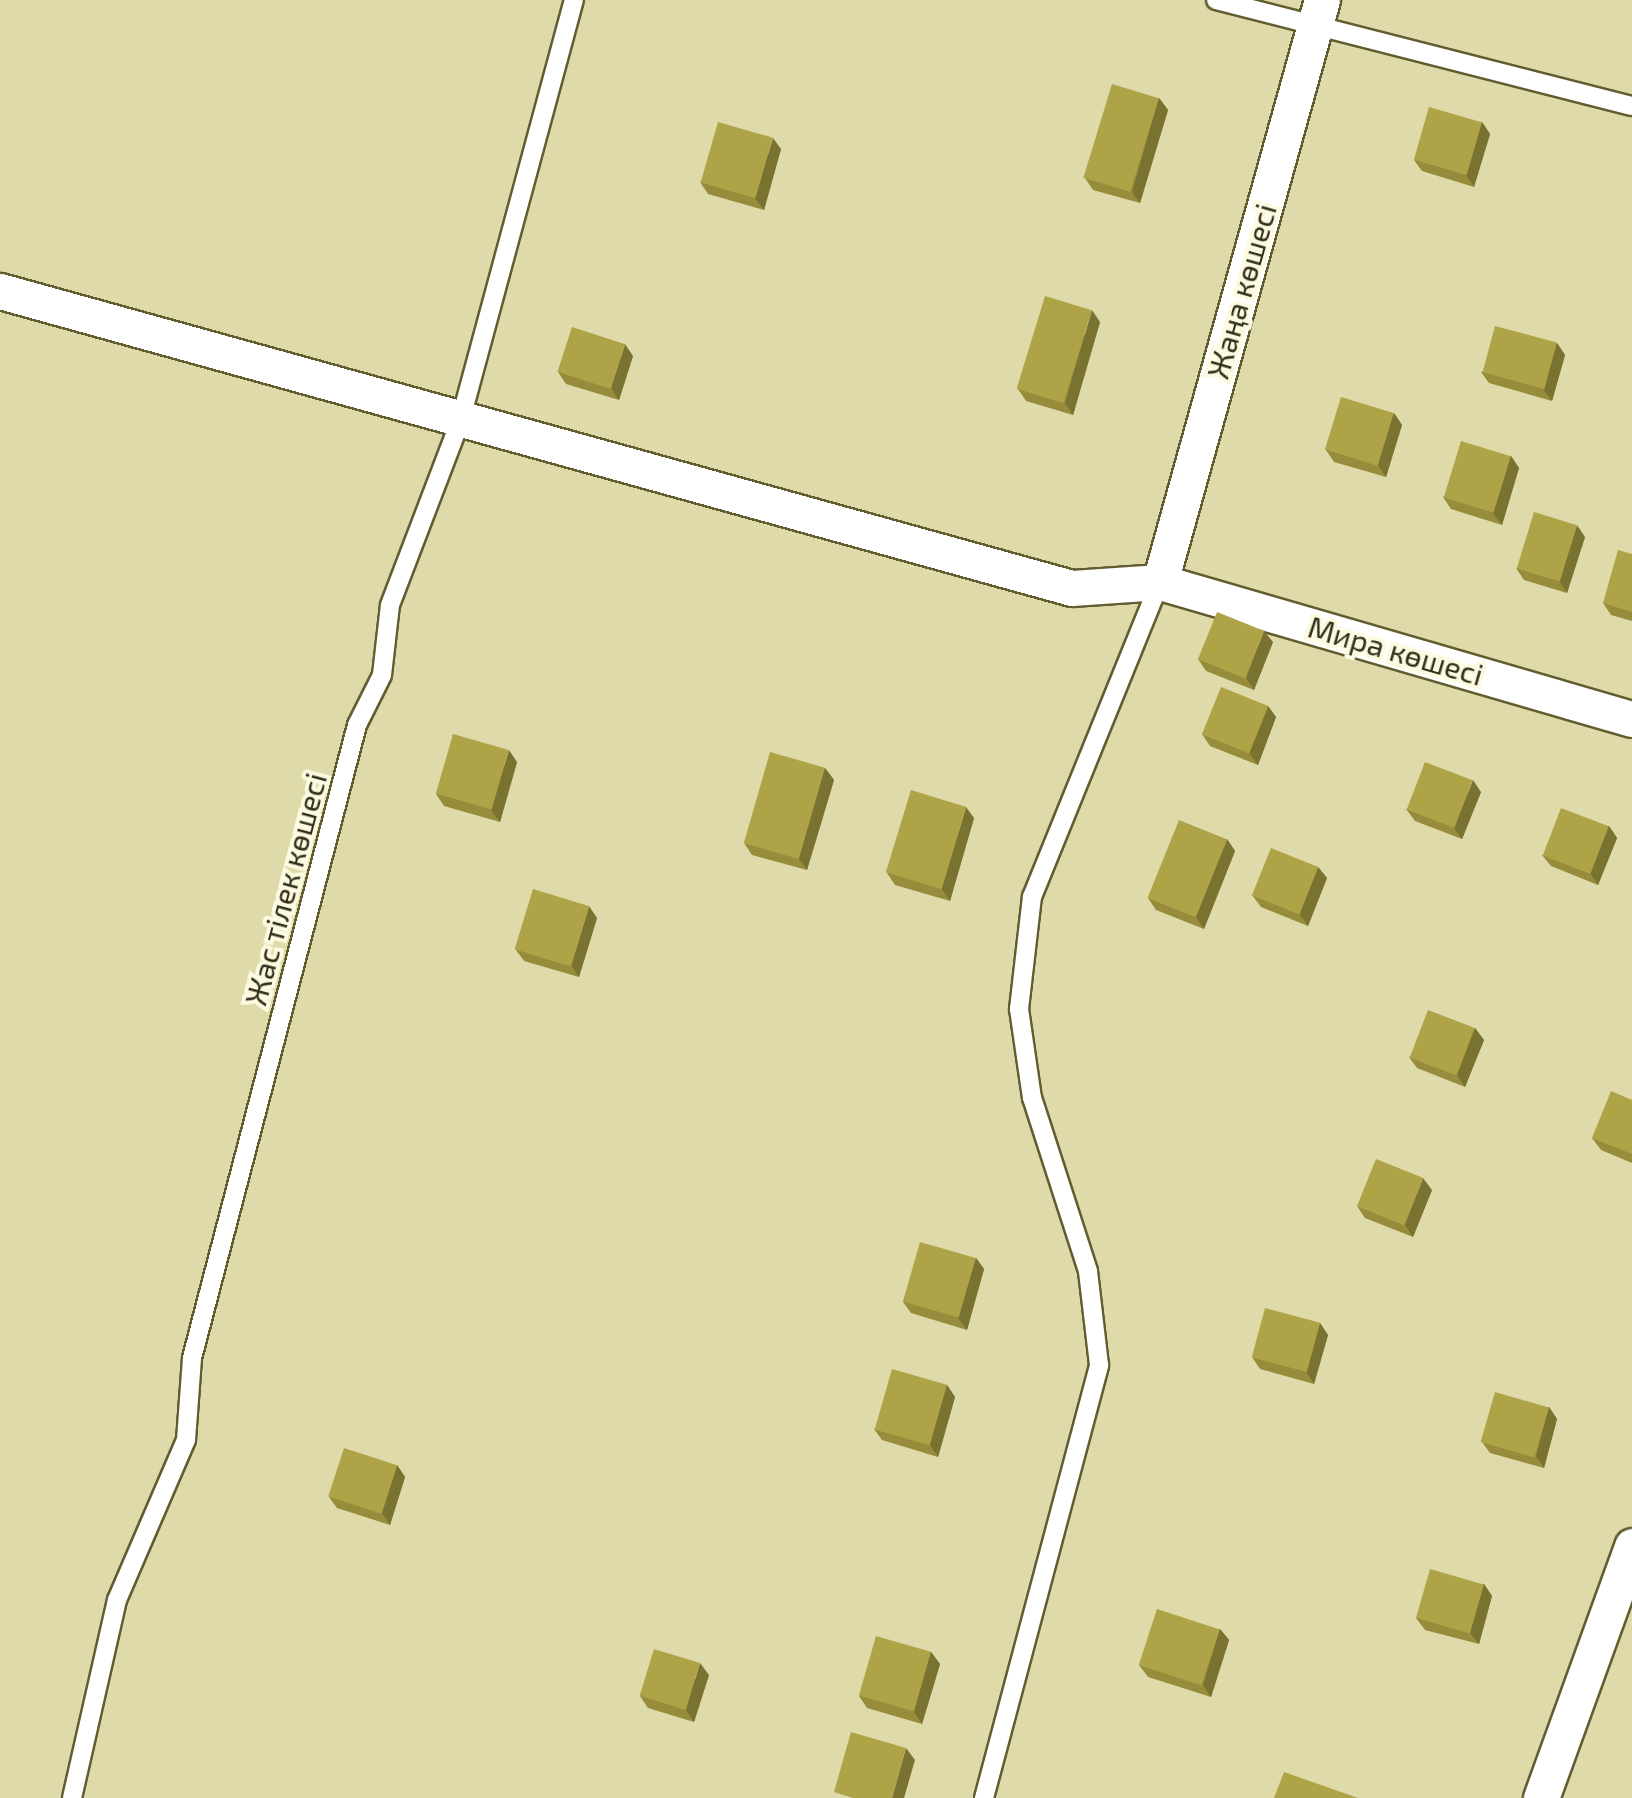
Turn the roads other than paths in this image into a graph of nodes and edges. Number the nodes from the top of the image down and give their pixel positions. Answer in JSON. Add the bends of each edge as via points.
{"nodes":[{"id":1,"x":574,"y":0,"type":"edge"},
{"id":2,"x":1216,"y":0,"type":"edge"},
{"id":3,"x":1319,"y":13,"type":"edge"},
{"id":4,"x":1632,"y":106,"type":"edge"},
{"id":5,"x":0,"y":291,"type":"edge"},
{"id":6,"x":460,"y":422,"type":"junction"},
{"id":7,"x":1160,"y":582,"type":"junction"},
{"id":8,"x":1632,"y":719,"type":"edge"},
{"id":9,"x":1632,"y":1546,"type":"edge"},
{"id":10,"x":72,"y":1798,"type":"edge"},
{"id":11,"x":984,"y":1798,"type":"edge"},
{"id":12,"x":1541,"y":1798,"type":"edge"}],
"edges":[{"from":1,"to":6,"type":"lane","name":"Жас тілек көшесі"},
{"from":2,"to":3,"type":"lane"},
{"from":3,"to":4,"type":"lane"},
{"from":3,"to":7,"type":"street","name":"Жаңа көшесі"},
{"from":5,"to":6,"type":"street"},
{"from":6,"to":7,"type":"street","via":[[1072,588]]},
{"from":6,"to":10,"type":"lane","name":"Жас тілек көшесі","via":[[390,604],[382,676],[357,725],[192,1358],[186,1440],[117,1600]]},
{"from":7,"to":8,"type":"street","name":"Мира көшесі"},
{"from":7,"to":11,"type":"lane","via":[[1032,897],[1022,1027],[1032,1098],[1088,1271],[1099,1365]]},
{"from":9,"to":12,"type":"street"}]}
